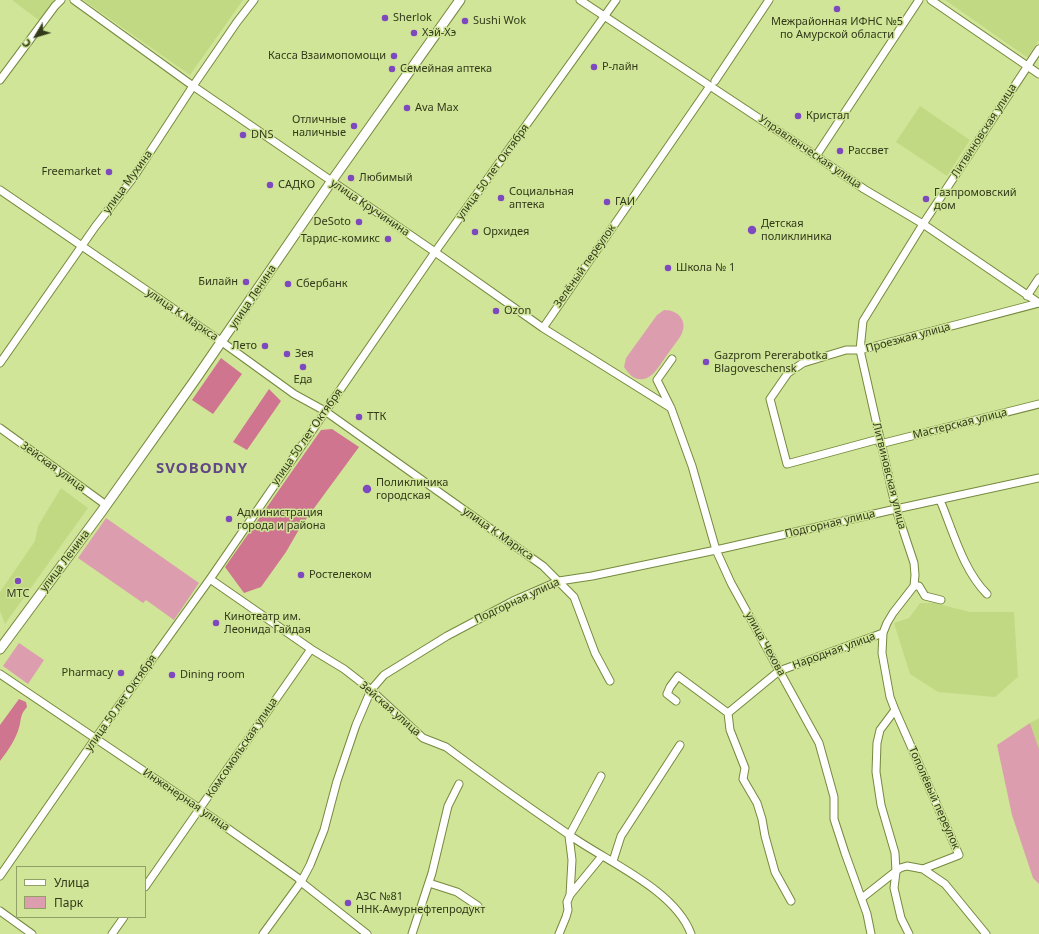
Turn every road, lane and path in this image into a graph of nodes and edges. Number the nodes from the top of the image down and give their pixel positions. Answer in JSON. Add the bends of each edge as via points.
{"nodes":[{"id":1,"x":61,"y":0,"type":"edge"},
{"id":2,"x":74,"y":0,"type":"edge"},
{"id":3,"x":254,"y":0,"type":"edge"},
{"id":4,"x":460,"y":0,"type":"edge"},
{"id":5,"x":580,"y":0,"type":"edge"},
{"id":6,"x":616,"y":0,"type":"edge"},
{"id":7,"x":769,"y":0,"type":"edge"},
{"id":8,"x":919,"y":0,"type":"edge"},
{"id":9,"x":931,"y":0,"type":"edge"},
{"id":10,"x":605,"y":17,"type":"junction"},
{"id":11,"x":1039,"y":49,"type":"edge"},
{"id":12,"x":1027,"y":66,"type":"junction"},
{"id":13,"x":1039,"y":74,"type":"edge"},
{"id":14,"x":0,"y":80,"type":"edge"},
{"id":15,"x":712,"y":84,"type":"junction"},
{"id":16,"x":193,"y":86,"type":"junction"},
{"id":17,"x":816,"y":156,"type":"junction"},
{"id":18,"x":332,"y":182,"type":"junction"},
{"id":19,"x":0,"y":190,"type":"edge"},
{"id":20,"x":923,"y":224,"type":"junction"},
{"id":21,"x":82,"y":246,"type":"junction"},
{"id":22,"x":435,"y":252,"type":"junction"},
{"id":23,"x":1039,"y":278,"type":"edge"},
{"id":24,"x":1028,"y":296,"type":"junction"},
{"id":25,"x":1039,"y":303,"type":"edge"},
{"id":26,"x":543,"y":328,"type":"junction"},
{"id":27,"x":222,"y":342,"type":"junction"},
{"id":28,"x":860,"y":350,"type":"junction"},
{"id":29,"x":672,"y":359,"type":"dead end"},
{"id":30,"x":0,"y":363,"type":"edge"},
{"id":31,"x":770,"y":399,"type":"joint"},
{"id":32,"x":1039,"y":404,"type":"edge"},
{"id":33,"x":671,"y":408,"type":"junction"},
{"id":34,"x":325,"y":411,"type":"junction"},
{"id":35,"x":0,"y":428,"type":"edge"},
{"id":36,"x":880,"y":442,"type":"junction"},
{"id":37,"x":1039,"y":478,"type":"edge"},
{"id":38,"x":940,"y":500,"type":"junction"},
{"id":39,"x":106,"y":505,"type":"junction"},
{"id":40,"x":896,"y":509,"type":"junction"},
{"id":41,"x":716,"y":550,"type":"junction"},
{"id":42,"x":210,"y":579,"type":"junction"},
{"id":43,"x":559,"y":581,"type":"junction"},
{"id":44,"x":914,"y":586,"type":"junction"},
{"id":45,"x":987,"y":594,"type":"dead end"},
{"id":46,"x":941,"y":600,"type":"dead end"},
{"id":47,"x":883,"y":632,"type":"junction"},
{"id":48,"x":0,"y":649,"type":"edge"},
{"id":49,"x":311,"y":649,"type":"junction"},
{"id":50,"x":779,"y":671,"type":"junction"},
{"id":51,"x":0,"y":674,"type":"edge"},
{"id":52,"x":610,"y":681,"type":"dead end"},
{"id":53,"x":371,"y":690,"type":"junction"},
{"id":54,"x":676,"y":701,"type":"dead end"},
{"id":55,"x":895,"y":710,"type":"junction"},
{"id":56,"x":728,"y":713,"type":"junction"},
{"id":57,"x":95,"y":739,"type":"junction"},
{"id":58,"x":680,"y":745,"type":"dead end"},
{"id":59,"x":601,"y":776,"type":"dead end"},
{"id":60,"x":459,"y":784,"type":"dead end"},
{"id":61,"x":200,"y":809,"type":"junction"},
{"id":62,"x":569,"y":836,"type":"junction"},
{"id":63,"x":602,"y":856,"type":"junction"},
{"id":64,"x":613,"y":861,"type":"junction"},
{"id":65,"x":923,"y":869,"type":"junction"},
{"id":66,"x":896,"y":872,"type":"junction"},
{"id":67,"x":0,"y":876,"type":"edge"},
{"id":68,"x":301,"y":882,"type":"junction"},
{"id":69,"x":429,"y":882,"type":"junction"},
{"id":70,"x":146,"y":886,"type":"edge"},
{"id":71,"x":570,"y":895,"type":"junction"},
{"id":72,"x":862,"y":898,"type":"junction"},
{"id":73,"x":791,"y":901,"type":"dead end"},
{"id":74,"x":478,"y":906,"type":"dead end"},
{"id":75,"x":0,"y":912,"type":"edge"},
{"id":76,"x":123,"y":918,"type":"edge"},
{"id":77,"x":362,"y":933,"type":"edge"},
{"id":78,"x":32,"y":934,"type":"edge"},
{"id":79,"x":112,"y":934,"type":"edge"},
{"id":80,"x":263,"y":934,"type":"edge"},
{"id":81,"x":412,"y":934,"type":"edge"},
{"id":82,"x":559,"y":934,"type":"edge"},
{"id":83,"x":691,"y":934,"type":"edge"},
{"id":84,"x":871,"y":934,"type":"edge"},
{"id":85,"x":909,"y":934,"type":"edge"},
{"id":86,"x":986,"y":934,"type":"edge"}],
"edges":[{"from":1,"to":14,"type":"street"},
{"from":2,"to":16,"type":"street","name":"улица Кручинина"},
{"from":3,"to":16,"type":"street","name":"улица Мухина"},
{"from":4,"to":18,"type":"main road","name":"улица Ленина"},
{"from":5,"to":10,"type":"street","name":"Управленческая улица"},
{"from":6,"to":10,"type":"street","name":"улица 50 лет Октября"},
{"from":7,"to":15,"type":"street","name":"Зелёный переулок"},
{"from":8,"to":17,"type":"street"},
{"from":9,"to":12,"type":"street"},
{"from":10,"to":15,"type":"street","name":"Управленческая улица"},
{"from":10,"to":22,"type":"street","name":"улица 50 лет Октября"},
{"from":11,"to":12,"type":"street","name":"Литвиновская улица"},
{"from":12,"to":13,"type":"street"},
{"from":12,"to":20,"type":"street","name":"Литвиновская улица"},
{"from":15,"to":17,"type":"street","name":"Управленческая улица"},
{"from":15,"to":26,"type":"street","name":"Зелёный переулок"},
{"from":16,"to":18,"type":"street","name":"улица Кручинина"},
{"from":16,"to":21,"type":"street","name":"улица Мухина","via":[[133,178]]},
{"from":17,"to":20,"type":"street","name":"Управленческая улица","via":[[864,189]]},
{"from":18,"to":22,"type":"street","name":"улица Кручинина"},
{"from":18,"to":27,"type":"main road","name":"улица Ленина"},
{"from":19,"to":21,"type":"street","name":"улица К.Маркса"},
{"from":20,"to":24,"type":"street","name":"Управленческая улица"},
{"from":20,"to":28,"type":"street","name":"Литвиновская улица","via":[[863,321]]},
{"from":21,"to":27,"type":"street","name":"улица К.Маркса"},
{"from":21,"to":30,"type":"street","name":"улица Мухина"},
{"from":22,"to":26,"type":"street","name":"улица Кручинина"},
{"from":22,"to":34,"type":"street","name":"улица 50 лет Октября"},
{"from":23,"to":24,"type":"street"},
{"from":24,"to":25,"type":"street","name":"Управленческая улица"},
{"from":25,"to":28,"type":"street","name":"Проезжая улица"},
{"from":26,"to":33,"type":"street","name":"улица Кручинина"},
{"from":27,"to":34,"type":"street","name":"улица К.Маркса","via":[[294,394]]},
{"from":27,"to":39,"type":"main road","name":"улица Ленина"},
{"from":28,"to":31,"type":"street","name":"Проезжая улица","via":[[846,350],[804,363],[788,373]]},
{"from":28,"to":36,"type":"street","name":"Литвиновская улица"},
{"from":29,"to":33,"type":"street","name":"улица Чехова","via":[[657,380]]},
{"from":31,"to":36,"type":"street","name":"Мастерская улица","via":[[787,464]]},
{"from":32,"to":36,"type":"street","name":"Мастерская улица"},
{"from":33,"to":41,"type":"street","name":"улица Чехова","via":[[692,466]]},
{"from":34,"to":42,"type":"street","name":"улица 50 лет Октября"},
{"from":34,"to":43,"type":"street","name":"улица К.Маркса","via":[[543,566]]},
{"from":35,"to":39,"type":"street","name":"Зейская улица"},
{"from":36,"to":40,"type":"street","name":"Литвиновская улица"},
{"from":37,"to":38,"type":"street","name":"Подгорная улица"},
{"from":38,"to":40,"type":"street","name":"Подгорная улица"},
{"from":38,"to":45,"type":"street","via":[[961,553],[977,584]]},
{"from":39,"to":48,"type":"main road","name":"улица Ленина"},
{"from":40,"to":41,"type":"street","name":"Подгорная улица"},
{"from":40,"to":44,"type":"street","name":"Литвиновская улица","via":[[914,562]]},
{"from":41,"to":43,"type":"street","name":"Подгорная улица"},
{"from":41,"to":50,"type":"street","name":"улица Чехова"},
{"from":42,"to":49,"type":"street","name":"Зейская улица"},
{"from":42,"to":57,"type":"street","name":"улица 50 лет Октября"},
{"from":43,"to":52,"type":"street","name":"улица К.Маркса","via":[[574,597],[595,653]]},
{"from":43,"to":53,"type":"street","name":"Подгорная улица","via":[[500,607],[447,636],[384,675]]},
{"from":44,"to":46,"type":"street","via":[[919,586],[925,596]]},
{"from":44,"to":47,"type":"street","via":[[893,613]]},
{"from":47,"to":50,"type":"street","name":"Народная улица"},
{"from":47,"to":55,"type":"street","via":[[882,653]]},
{"from":49,"to":53,"type":"street","name":"Зейская улица","via":[[344,669]]},
{"from":49,"to":61,"type":"street","name":"Комсомольская улица"},
{"from":50,"to":56,"type":"street","name":"Народная улица"},
{"from":50,"to":72,"type":"street","name":"улица Чехова","via":[[819,743],[834,797],[834,819]]},
{"from":51,"to":57,"type":"street","name":"Инженерная улица"},
{"from":53,"to":62,"type":"street","name":"Зейская улица","via":[[423,738],[446,747]]},
{"from":53,"to":68,"type":"street","name":"Подгорная улица","via":[[337,780],[324,830]]},
{"from":54,"to":56,"type":"street","via":[[666,694],[678,676]]},
{"from":55,"to":65,"type":"street","name":"Тополёвый переулок","via":[[960,855]]},
{"from":55,"to":66,"type":"street","via":[[880,730],[876,772],[881,804],[895,853]]},
{"from":56,"to":73,"type":"street","via":[[730,730],[745,768],[743,779],[757,803],[775,872]]},
{"from":57,"to":61,"type":"street","name":"Инженерная улица"},
{"from":57,"to":67,"type":"street","name":"улица 50 лет Октября"},
{"from":58,"to":64,"type":"street","via":[[621,836]]},
{"from":59,"to":62,"type":"street"},
{"from":60,"to":69,"type":"street","via":[[448,806]]},
{"from":61,"to":68,"type":"street","name":"Инженерная улица"},
{"from":61,"to":70,"type":"street","name":"Комсомольская улица"},
{"from":62,"to":63,"type":"street","name":"Зейская улица"},
{"from":62,"to":71,"type":"street","via":[[572,860]]},
{"from":63,"to":64,"type":"street","name":"Зейская улица"},
{"from":63,"to":71,"type":"street"},
{"from":64,"to":83,"type":"street","name":"Зейская улица","via":[[645,882],[673,906],[688,923]]},
{"from":65,"to":66,"type":"street","via":[[907,866]]},
{"from":65,"to":86,"type":"street","via":[[945,884]]},
{"from":66,"to":72,"type":"street"},
{"from":66,"to":85,"type":"street","via":[[894,888],[901,918]]},
{"from":68,"to":77,"type":"street","name":"Инженерная улица"},
{"from":68,"to":80,"type":"street","name":"Подгорная улица"},
{"from":69,"to":74,"type":"street","via":[[456,892]]},
{"from":69,"to":81,"type":"street"},
{"from":71,"to":82,"type":"street","via":[[566,918]]},
{"from":72,"to":84,"type":"street","name":"улица Чехова"},
{"from":75,"to":78,"type":"street"},
{"from":76,"to":79,"type":"street"}]}
